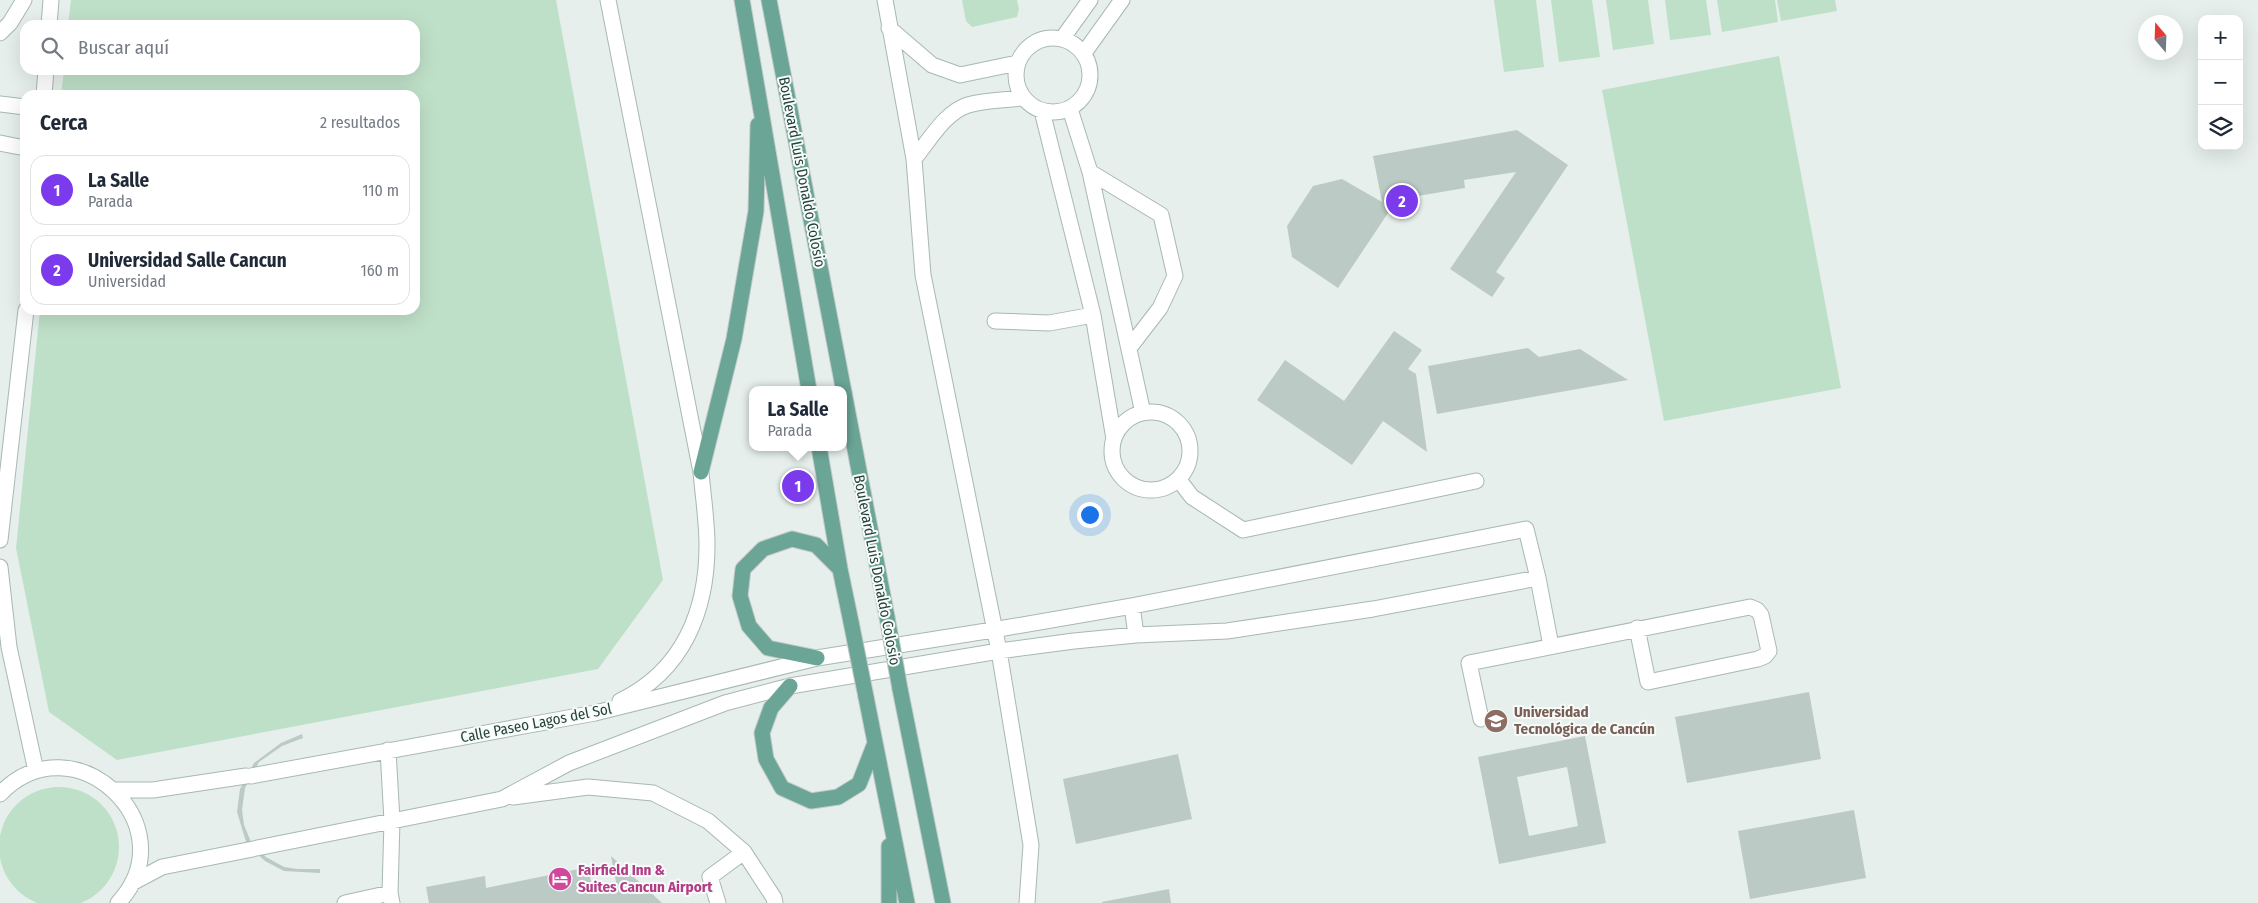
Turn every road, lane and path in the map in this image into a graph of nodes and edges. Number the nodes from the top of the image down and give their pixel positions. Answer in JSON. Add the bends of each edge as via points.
{"nodes":[{"id":1,"x":24,"y":0,"type":"edge"},
{"id":2,"x":51,"y":0,"type":"edge"},
{"id":3,"x":608,"y":0,"type":"edge"},
{"id":4,"x":742,"y":0,"type":"edge"},
{"id":5,"x":769,"y":0,"type":"edge"},
{"id":6,"x":885,"y":0,"type":"edge"},
{"id":7,"x":1090,"y":0,"type":"edge"},
{"id":8,"x":1122,"y":0,"type":"edge"},
{"id":9,"x":49,"y":20,"type":"edge"},
{"id":10,"x":889,"y":28,"type":"junction"},
{"id":11,"x":0,"y":33,"type":"edge"},
{"id":12,"x":1062,"y":38,"type":"junction"},
{"id":13,"x":1084,"y":53,"type":"junction"},
{"id":14,"x":1017,"y":62,"type":"junction"},
{"id":15,"x":46,"y":75,"type":"edge"},
{"id":16,"x":44,"y":90,"type":"edge"},
{"id":17,"x":759,"y":91,"type":"junction"},
{"id":18,"x":1022,"y":98,"type":"junction"},
{"id":19,"x":0,"y":104,"type":"edge"},
{"id":20,"x":20,"y":106,"type":"edge"},
{"id":21,"x":1070,"y":109,"type":"junction"},
{"id":22,"x":1042,"y":111,"type":"junction"},
{"id":23,"x":0,"y":143,"type":"edge"},
{"id":24,"x":20,"y":147,"type":"edge"},
{"id":25,"x":914,"y":159,"type":"junction"},
{"id":26,"x":1090,"y":172,"type":"junction"},
{"id":27,"x":25,"y":315,"type":"edge"},
{"id":28,"x":1093,"y":316,"type":"junction"},
{"id":29,"x":995,"y":321,"type":"dead end"},
{"id":30,"x":1130,"y":347,"type":"junction"},
{"id":31,"x":808,"y":386,"type":"edge"},
{"id":32,"x":843,"y":386,"type":"edge"},
{"id":33,"x":847,"y":408,"type":"edge"},
{"id":34,"x":1143,"y":413,"type":"junction"},
{"id":35,"x":1114,"y":439,"type":"junction"},
{"id":36,"x":820,"y":451,"type":"edge"},
{"id":37,"x":701,"y":472,"type":"junction"},
{"id":38,"x":1179,"y":480,"type":"junction"},
{"id":39,"x":1476,"y":481,"type":"dead end"},
{"id":40,"x":0,"y":540,"type":"edge"},
{"id":41,"x":0,"y":567,"type":"edge"},
{"id":42,"x":840,"y":570,"type":"junction"},
{"id":43,"x":1538,"y":578,"type":"junction"},
{"id":44,"x":1132,"y":606,"type":"junction"},
{"id":45,"x":1637,"y":628,"type":"junction"},
{"id":46,"x":993,"y":630,"type":"junction"},
{"id":47,"x":1136,"y":635,"type":"junction"},
{"id":48,"x":1551,"y":646,"type":"junction"},
{"id":49,"x":999,"y":651,"type":"junction"},
{"id":50,"x":817,"y":658,"type":"junction"},
{"id":51,"x":790,"y":686,"type":"junction"},
{"id":52,"x":594,"y":713,"type":"junction"},
{"id":53,"x":1480,"y":718,"type":"dead end"},
{"id":54,"x":875,"y":744,"type":"junction"},
{"id":55,"x":388,"y":750,"type":"junction"},
{"id":56,"x":36,"y":771,"type":"junction"},
{"id":57,"x":115,"y":790,"type":"junction"},
{"id":58,"x":0,"y":794,"type":"edge"},
{"id":59,"x":502,"y":799,"type":"junction"},
{"id":60,"x":888,"y":812,"type":"junction"},
{"id":61,"x":392,"y":821,"type":"junction"},
{"id":62,"x":744,"y":852,"type":"junction"},
{"id":63,"x":132,"y":883,"type":"junction"},
{"id":64,"x":391,"y":898,"type":"edge"},
{"id":65,"x":118,"y":903,"type":"edge"},
{"id":66,"x":345,"y":903,"type":"edge"},
{"id":67,"x":718,"y":903,"type":"edge"},
{"id":68,"x":775,"y":903,"type":"edge"},
{"id":69,"x":889,"y":903,"type":"edge"},
{"id":70,"x":907,"y":903,"type":"edge"},
{"id":71,"x":943,"y":903,"type":"edge"},
{"id":72,"x":1027,"y":903,"type":"edge"}],
"edges":[{"from":1,"to":11,"type":"street"},
{"from":2,"to":9,"type":"street"},
{"from":3,"to":37,"type":"street"},
{"from":4,"to":17,"type":"main road","name":"Boulevard Luis Donaldo Colosio"},
{"from":5,"to":32,"type":"main road","name":"Boulevard Luis Donaldo Colosio","bridge":true},
{"from":6,"to":10,"type":"street"},
{"from":7,"to":12,"type":"street"},
{"from":8,"to":13,"type":"street"},
{"from":10,"to":14,"type":"street","via":[[932,65],[960,75]]},
{"from":10,"to":25,"type":"street"},
{"from":12,"to":13,"type":"street"},
{"from":12,"to":14,"type":"street","via":[[1040,40],[1022,53]]},
{"from":13,"to":21,"type":"street","via":[[1090,65],[1091,78],[1084,96]]},
{"from":14,"to":18,"type":"street","via":[[1015,75]]},
{"from":15,"to":16,"type":"street"},
{"from":17,"to":31,"type":"main road","name":"Boulevard Luis Donaldo Colosio"},
{"from":17,"to":37,"type":"main road","via":[[756,211],[734,338]]},
{"from":18,"to":22,"type":"street"},
{"from":18,"to":25,"type":"street","via":[[969,104],[958,109]]},
{"from":19,"to":20,"type":"street"},
{"from":21,"to":22,"type":"street","via":[[1052,113]]},
{"from":21,"to":26,"type":"street"},
{"from":22,"to":28,"type":"street"},
{"from":23,"to":24,"type":"street"},
{"from":25,"to":46,"type":"street","via":[[923,275]]},
{"from":26,"to":30,"type":"street"},
{"from":26,"to":30,"type":"street","via":[[1161,215],[1175,276],[1160,308]]},
{"from":27,"to":40,"type":"street"},
{"from":28,"to":29,"type":"street","via":[[1049,323]]},
{"from":28,"to":35,"type":"street"},
{"from":30,"to":34,"type":"street"},
{"from":33,"to":71,"type":"main road","name":"Boulevard Luis Donaldo Colosio","bridge":true},
{"from":34,"to":35,"type":"street","via":[[1125,422]]},
{"from":34,"to":38,"type":"street","via":[[1156,412],[1168,416],[1186,433],[1190,457]]},
{"from":35,"to":38,"type":"street","via":[[1114,465],[1130,485],[1155,491]]},
{"from":36,"to":42,"type":"main road"},
{"from":37,"to":52,"type":"street","via":[[707,545],[703,593],[689,637],[666,668],[634,694]]},
{"from":38,"to":39,"type":"street","via":[[1192,497],[1243,530]]},
{"from":41,"to":56,"type":"street","via":[[9,647]]},
{"from":42,"to":50,"type":"main road","via":[[816,545],[792,539],[763,548],[743,569],[740,596],[749,626],[768,648]]},
{"from":42,"to":54,"type":"main road","bridge":true},
{"from":43,"to":44,"type":"street","name":"Calle Paseo Lagos del Sol","via":[[1526,529]]},
{"from":43,"to":47,"type":"street","via":[[1373,609],[1227,631]]},
{"from":43,"to":48,"type":"street"},
{"from":44,"to":46,"type":"street","name":"Calle Paseo Lagos del Sol"},
{"from":44,"to":47,"type":"street"},
{"from":45,"to":45,"type":"street","via":[[1648,682],[1758,659],[1769,651],[1761,615],[1750,607]]},
{"from":45,"to":48,"type":"street"},
{"from":46,"to":49,"type":"street"},
{"from":46,"to":50,"type":"street","name":"Calle Paseo Lagos del Sol"},
{"from":47,"to":49,"type":"street"},
{"from":48,"to":53,"type":"street","via":[[1469,662]]},
{"from":49,"to":51,"type":"street"},
{"from":49,"to":72,"type":"street","via":[[1031,845]]},
{"from":50,"to":52,"type":"street","name":"Calle Paseo Lagos del Sol"},
{"from":51,"to":54,"type":"main road","via":[[771,708],[762,733],[766,759],[782,788],[811,801],[838,797],[859,784]]},
{"from":51,"to":59,"type":"street","via":[[725,703],[569,763]]},
{"from":52,"to":55,"type":"street","name":"Calle Paseo Lagos del Sol"},
{"from":54,"to":60,"type":"main road"},
{"from":55,"to":57,"type":"street","name":"Calle Paseo Lagos del Sol","via":[[249,776],[153,790]]},
{"from":55,"to":61,"type":"street"},
{"from":56,"to":57,"type":"street","via":[[70,769],[102,780]]},
{"from":56,"to":58,"type":"street"},
{"from":57,"to":63,"type":"street","via":[[126,803],[139,834],[138,867]]},
{"from":59,"to":61,"type":"street"},
{"from":59,"to":62,"type":"street","via":[[588,787],[653,793],[708,821]]},
{"from":60,"to":69,"type":"main road"},
{"from":60,"to":70,"type":"main road"},
{"from":61,"to":63,"type":"street","via":[[162,867]]},
{"from":61,"to":64,"type":"street"},
{"from":62,"to":67,"type":"street","via":[[710,876]]},
{"from":62,"to":68,"type":"street"},
{"from":63,"to":65,"type":"street"},
{"from":64,"to":66,"type":"street"}]}
